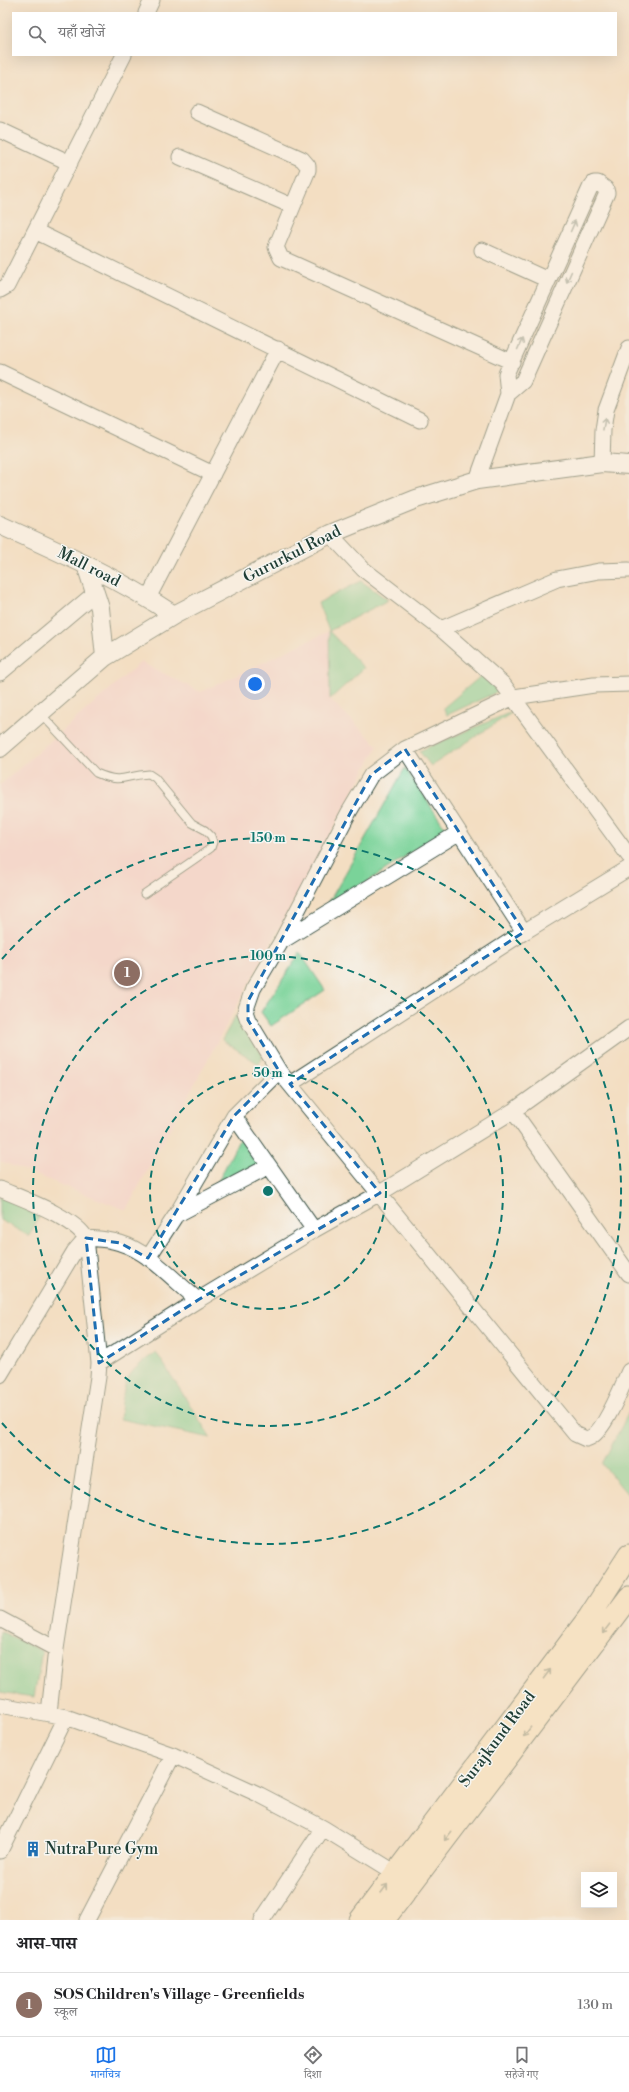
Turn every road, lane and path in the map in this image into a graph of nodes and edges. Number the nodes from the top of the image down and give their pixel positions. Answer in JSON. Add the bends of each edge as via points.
{"nodes":[{"id":1,"x":152,"y":0,"type":"edge"},
{"id":2,"x":146,"y":12,"type":"edge"},
{"id":3,"x":124,"y":56,"type":"edge"},
{"id":4,"x":197,"y":112,"type":"dead end"},
{"id":5,"x":0,"y":130,"type":"edge"},
{"id":6,"x":180,"y":157,"type":"dead end"},
{"id":7,"x":70,"y":163,"type":"junction"},
{"id":8,"x":292,"y":206,"type":"junction"},
{"id":9,"x":35,"y":231,"type":"junction"},
{"id":10,"x":482,"y":250,"type":"dead end"},
{"id":11,"x":548,"y":280,"type":"junction"},
{"id":12,"x":0,"y":290,"type":"edge"},
{"id":13,"x":629,"y":348,"type":"edge"},
{"id":14,"x":278,"y":349,"type":"junction"},
{"id":15,"x":512,"y":362,"type":"junction"},
{"id":16,"x":0,"y":372,"type":"edge"},
{"id":17,"x":508,"y":394,"type":"junction"},
{"id":18,"x":420,"y":420,"type":"dead end"},
{"id":19,"x":602,"y":463,"type":"junction"},
{"id":20,"x":629,"y":466,"type":"edge"},
{"id":21,"x":213,"y":474,"type":"junction"},
{"id":22,"x":477,"y":480,"type":"junction"},
{"id":23,"x":0,"y":525,"type":"edge"},
{"id":24,"x":330,"y":534,"type":"junction"},
{"id":25,"x":86,"y":565,"type":"junction"},
{"id":26,"x":629,"y":570,"type":"edge"},
{"id":27,"x":95,"y":593,"type":"junction"},
{"id":28,"x":148,"y":598,"type":"junction"},
{"id":29,"x":174,"y":615,"type":"junction"},
{"id":30,"x":441,"y":629,"type":"junction"},
{"id":31,"x":105,"y":656,"type":"junction"},
{"id":32,"x":0,"y":673,"type":"edge"},
{"id":33,"x":629,"y":684,"type":"edge"},
{"id":34,"x":514,"y":697,"type":"junction"},
{"id":35,"x":40,"y":713,"type":"junction"},
{"id":36,"x":0,"y":748,"type":"edge"},
{"id":37,"x":405,"y":749,"type":"junction"},
{"id":38,"x":458,"y":833,"type":"junction"},
{"id":39,"x":629,"y":856,"type":"edge"},
{"id":40,"x":629,"y":868,"type":"edge"},
{"id":41,"x":144,"y":894,"type":"dead end"},
{"id":42,"x":524,"y":932,"type":"junction"},
{"id":43,"x":281,"y":942,"type":"junction"},
{"id":44,"x":629,"y":1028,"type":"edge"},
{"id":45,"x":279,"y":1071,"type":"junction"},
{"id":46,"x":290,"y":1084,"type":"junction"},
{"id":47,"x":513,"y":1111,"type":"junction"},
{"id":48,"x":234,"y":1116,"type":"junction"},
{"id":49,"x":268,"y":1166,"type":"junction"},
{"id":50,"x":0,"y":1189,"type":"edge"},
{"id":51,"x":380,"y":1193,"type":"junction"},
{"id":52,"x":176,"y":1215,"type":"junction"},
{"id":53,"x":314,"y":1230,"type":"junction"},
{"id":54,"x":86,"y":1238,"type":"junction"},
{"id":55,"x":148,"y":1258,"type":"junction"},
{"id":56,"x":629,"y":1274,"type":"edge"},
{"id":57,"x":198,"y":1300,"type":"junction"},
{"id":58,"x":99,"y":1363,"type":"junction"},
{"id":59,"x":629,"y":1371,"type":"edge"},
{"id":60,"x":0,"y":1375,"type":"edge"},
{"id":61,"x":629,"y":1555,"type":"edge"},
{"id":62,"x":629,"y":1597,"type":"edge"},
{"id":63,"x":0,"y":1619,"type":"edge"},
{"id":64,"x":56,"y":1649,"type":"junction"},
{"id":65,"x":0,"y":1705,"type":"edge"},
{"id":66,"x":49,"y":1713,"type":"junction"},
{"id":67,"x":66,"y":1717,"type":"junction"},
{"id":68,"x":173,"y":1755,"type":"junction"},
{"id":69,"x":323,"y":1828,"type":"junction"},
{"id":70,"x":0,"y":1851,"type":"edge"},
{"id":71,"x":404,"y":1878,"type":"junction"},
{"id":72,"x":87,"y":1920,"type":"edge"},
{"id":73,"x":262,"y":1920,"type":"edge"},
{"id":74,"x":360,"y":1920,"type":"edge"},
{"id":75,"x":384,"y":1920,"type":"edge"}],
"edges":[{"from":1,"to":2,"type":"street"},
{"from":3,"to":7,"type":"street"},
{"from":4,"to":8,"type":"street","via":[[306,162],[308,170]]},
{"from":5,"to":7,"type":"street"},
{"from":6,"to":8,"type":"street"},
{"from":7,"to":9,"type":"street"},
{"from":8,"to":15,"type":"street","via":[[276,247],[281,258]]},
{"from":9,"to":12,"type":"street","via":[[7,286]]},
{"from":9,"to":14,"type":"street"},
{"from":10,"to":11,"type":"street"},
{"from":15,"to":11,"type":"street","one_way":true},
{"from":11,"to":17,"type":"street","one_way":true,"via":[[590,188],[594,183],[603,186],[607,193],[523,381]]},
{"from":19,"to":13,"type":"street","one_way":true,"via":[[606,410]]},
{"from":14,"to":18,"type":"street"},
{"from":14,"to":21,"type":"street"},
{"from":15,"to":17,"type":"street","via":[[506,374]]},
{"from":16,"to":21,"type":"street"},
{"from":17,"to":22,"type":"street"},
{"from":19,"to":20,"type":"street","name":"Gururkul Road"},
{"from":19,"to":22,"type":"street","name":"Gururkul Road"},
{"from":21,"to":28,"type":"street"},
{"from":22,"to":24,"type":"street","name":"Gururkul Road","via":[[416,499]]},
{"from":23,"to":25,"type":"street","name":"Mall road"},
{"from":24,"to":29,"type":"street","name":"Gururkul Road"},
{"from":24,"to":30,"type":"street","via":[[368,573]]},
{"from":25,"to":27,"type":"street"},
{"from":25,"to":28,"type":"street","name":"Mall road"},
{"from":26,"to":30,"type":"street","via":[[599,570],[557,578]]},
{"from":27,"to":31,"type":"street","via":[[100,608]]},
{"from":27,"to":32,"type":"street"},
{"from":28,"to":29,"type":"street","name":"Mall road"},
{"from":29,"to":31,"type":"street","name":"Gururkul Road"},
{"from":30,"to":34,"type":"street","via":[[491,671]]},
{"from":31,"to":35,"type":"street","name":"Gururkul Road"},
{"from":33,"to":34,"type":"street","via":[[594,685]]},
{"from":34,"to":37,"type":"street"},
{"from":34,"to":39,"type":"street"},
{"from":35,"to":36,"type":"street","name":"Gururkul Road"},
{"from":35,"to":41,"type":"lane","via":[[96,773],[108,779],[121,780],[149,774],[192,823],[211,836],[211,848]]},
{"from":37,"to":38,"type":"street"},
{"from":37,"to":43,"type":"street","via":[[371,775],[362,789]]},
{"from":38,"to":42,"type":"street"},
{"from":38,"to":43,"type":"street"},
{"from":40,"to":42,"type":"street"},
{"from":42,"to":46,"type":"street"},
{"from":43,"to":45,"type":"street","via":[[253,989],[245,1012]]},
{"from":44,"to":47,"type":"street"},
{"from":45,"to":46,"type":"street"},
{"from":45,"to":48,"type":"street"},
{"from":46,"to":51,"type":"street"},
{"from":47,"to":51,"type":"street"},
{"from":47,"to":56,"type":"street"},
{"from":48,"to":49,"type":"street"},
{"from":48,"to":52,"type":"street"},
{"from":49,"to":52,"type":"street"},
{"from":49,"to":53,"type":"street"},
{"from":50,"to":54,"type":"street","via":[[70,1222]]},
{"from":51,"to":53,"type":"street"},
{"from":51,"to":59,"type":"street","via":[[575,1434],[586,1439],[595,1436],[604,1424]]},
{"from":52,"to":55,"type":"street"},
{"from":53,"to":57,"type":"street"},
{"from":54,"to":55,"type":"street","via":[[120,1243]]},
{"from":54,"to":58,"type":"street"},
{"from":54,"to":60,"type":"street","via":[[74,1252]]},
{"from":55,"to":57,"type":"street"},
{"from":57,"to":58,"type":"street"},
{"from":58,"to":64,"type":"street"},
{"from":71,"to":61,"type":"main road","name":"Surajkund Road","one_way":true,"via":[[589,1617]]},
{"from":62,"to":71,"type":"main road","name":"Surajkund Road","one_way":true},
{"from":63,"to":64,"type":"street"},
{"from":64,"to":66,"type":"street"},
{"from":65,"to":66,"type":"street"},
{"from":66,"to":67,"type":"street"},
{"from":67,"to":68,"type":"street"},
{"from":67,"to":70,"type":"street"},
{"from":68,"to":69,"type":"street","via":[[260,1795]]},
{"from":68,"to":72,"type":"street"},
{"from":69,"to":71,"type":"street"},
{"from":69,"to":73,"type":"street"},
{"from":74,"to":71,"type":"main road","name":"Surajkund Road","one_way":true},
{"from":71,"to":75,"type":"main road","name":"Surajkund Road"}]}
